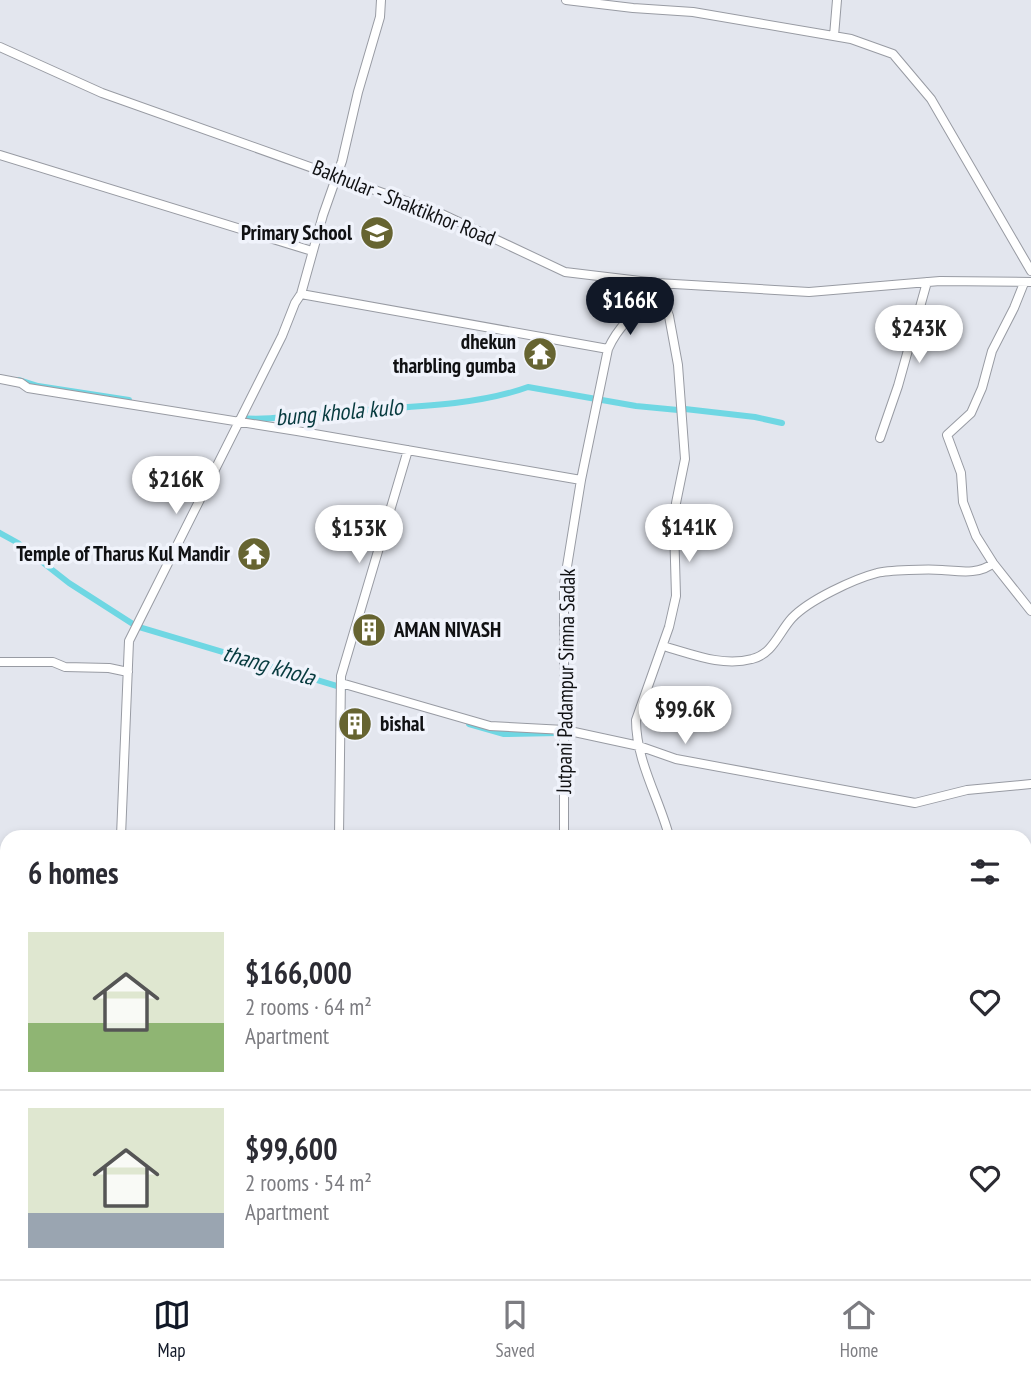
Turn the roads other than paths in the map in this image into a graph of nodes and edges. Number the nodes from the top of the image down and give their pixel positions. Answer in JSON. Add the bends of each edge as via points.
{"nodes":[{"id":1,"x":381,"y":0,"type":"edge"},
{"id":2,"x":566,"y":0,"type":"edge"},
{"id":3,"x":837,"y":0,"type":"edge"},
{"id":4,"x":834,"y":36,"type":"junction"},
{"id":5,"x":0,"y":47,"type":"edge"},
{"id":6,"x":0,"y":155,"type":"edge"},
{"id":7,"x":338,"y":176,"type":"junction"},
{"id":8,"x":312,"y":251,"type":"junction"},
{"id":9,"x":1031,"y":271,"type":"edge"},
{"id":10,"x":928,"y":282,"type":"junction"},
{"id":11,"x":1028,"y":283,"type":"edge"},
{"id":12,"x":669,"y":284,"type":"junction"},
{"id":13,"x":660,"y":292,"type":"junction"},
{"id":14,"x":301,"y":294,"type":"junction"},
{"id":15,"x":608,"y":349,"type":"junction"},
{"id":16,"x":0,"y":379,"type":"edge"},
{"id":17,"x":239,"y":419,"type":"junction"},
{"id":18,"x":880,"y":438,"type":"dead end"},
{"id":19,"x":408,"y":450,"type":"junction"},
{"id":20,"x":581,"y":480,"type":"junction"},
{"id":21,"x":993,"y":563,"type":"junction"},
{"id":22,"x":1031,"y":611,"type":"edge"},
{"id":23,"x":663,"y":646,"type":"junction"},
{"id":24,"x":0,"y":662,"type":"edge"},
{"id":25,"x":128,"y":672,"type":"junction"},
{"id":26,"x":341,"y":687,"type":"junction"},
{"id":27,"x":565,"y":730,"type":"junction"},
{"id":28,"x":639,"y":746,"type":"junction"},
{"id":29,"x":1031,"y":784,"type":"edge"},
{"id":30,"x":121,"y":830,"type":"edge"},
{"id":31,"x":339,"y":830,"type":"edge"},
{"id":32,"x":564,"y":830,"type":"edge"},
{"id":33,"x":667,"y":830,"type":"edge"}],
"edges":[{"from":1,"to":7,"type":"street"},
{"from":2,"to":4,"type":"street","via":[[693,12]]},
{"from":3,"to":4,"type":"street"},
{"from":4,"to":9,"type":"street","via":[[893,54],[931,99]]},
{"from":5,"to":7,"type":"street","name":"Bakhular - Shaktikhor Road","via":[[102,93]]},
{"from":6,"to":8,"type":"street"},
{"from":7,"to":8,"type":"street"},
{"from":7,"to":12,"type":"street","name":"Bakhular - Shaktikhor Road","via":[[442,214],[565,272]]},
{"from":8,"to":14,"type":"street"},
{"from":10,"to":11,"type":"street","name":"Bakhular - Shaktikhor Road"},
{"from":10,"to":12,"type":"street","name":"Bakhular - Shaktikhor Road","via":[[809,292]]},
{"from":10,"to":18,"type":"street"},
{"from":11,"to":21,"type":"street","via":[[992,351],[971,413],[947,435],[961,473],[971,525]]},
{"from":12,"to":13,"type":"street"},
{"from":13,"to":15,"type":"street","via":[[616,331]]},
{"from":13,"to":23,"type":"street","via":[[678,365],[685,459],[675,515],[676,596]]},
{"from":14,"to":15,"type":"street"},
{"from":14,"to":17,"type":"street"},
{"from":15,"to":20,"type":"street","name":"Jutpani Padampur Simna Sadak"},
{"from":16,"to":17,"type":"street","via":[[28,388]]},
{"from":17,"to":19,"type":"street"},
{"from":17,"to":25,"type":"street","via":[[144,609],[130,641]]},
{"from":19,"to":20,"type":"street"},
{"from":19,"to":26,"type":"street","via":[[344,663]]},
{"from":20,"to":27,"type":"street","name":"Jutpani Padampur Simna Sadak","via":[[564,585]]},
{"from":21,"to":22,"type":"street"},
{"from":21,"to":23,"type":"street","via":[[958,573],[879,572],[841,586],[793,616],[768,651],[755,659],[713,660]]},
{"from":23,"to":28,"type":"street","via":[[636,720]]},
{"from":24,"to":25,"type":"street","via":[[53,662]]},
{"from":25,"to":30,"type":"street"},
{"from":26,"to":27,"type":"street","via":[[490,726]]},
{"from":26,"to":31,"type":"street"},
{"from":27,"to":28,"type":"street"},
{"from":27,"to":32,"type":"street","name":"Jutpani Padampur Simna Sadak"},
{"from":28,"to":29,"type":"street","via":[[677,759],[915,803],[967,790]]},
{"from":28,"to":33,"type":"street"}]}
